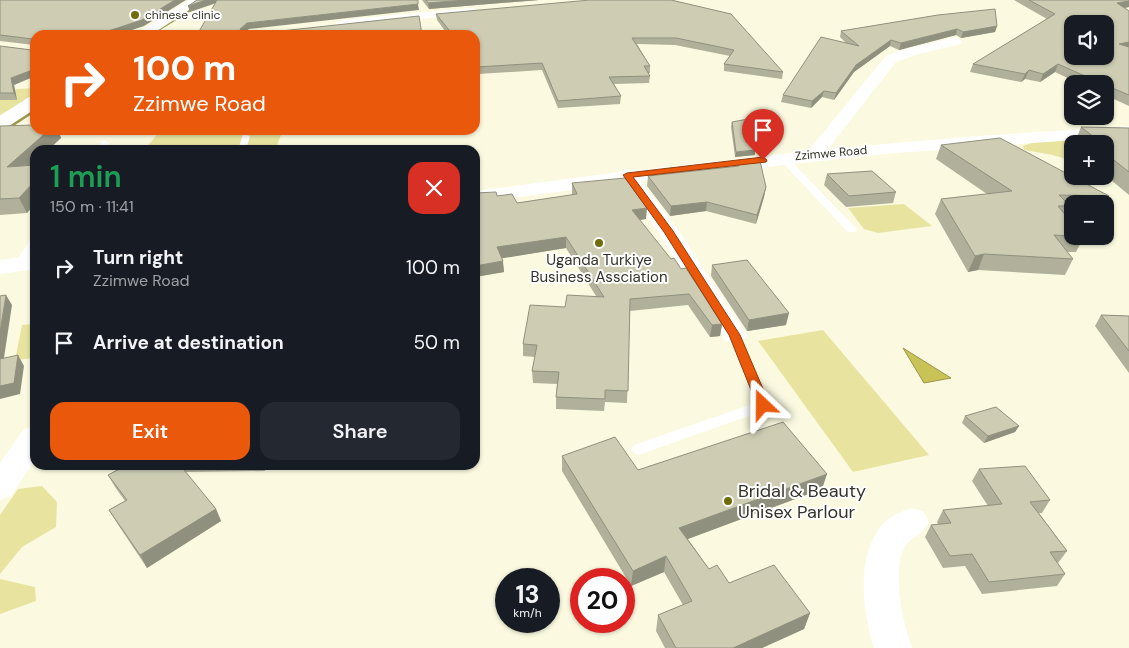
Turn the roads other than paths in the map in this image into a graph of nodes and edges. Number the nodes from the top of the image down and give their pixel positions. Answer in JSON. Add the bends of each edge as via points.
{"nodes":[{"id":1,"x":198,"y":0,"type":"edge"},
{"id":2,"x":478,"y":11,"type":"edge"},
{"id":3,"x":325,"y":26,"type":"edge"},
{"id":4,"x":150,"y":30,"type":"edge"},
{"id":5,"x":956,"y":42,"type":"edge"},
{"id":6,"x":30,"y":105,"type":"edge"},
{"id":7,"x":1,"y":122,"type":"edge"},
{"id":8,"x":1129,"y":131,"type":"edge"},
{"id":9,"x":246,"y":136,"type":"dead end"},
{"id":10,"x":243,"y":145,"type":"edge"},
{"id":11,"x":815,"y":154,"type":"junction"},
{"id":12,"x":782,"y":158,"type":"junction"},
{"id":13,"x":627,"y":175,"type":"junction"},
{"id":14,"x":480,"y":196,"type":"edge"},
{"id":15,"x":852,"y":230,"type":"dead end"},
{"id":16,"x":30,"y":248,"type":"edge"},
{"id":17,"x":18,"y":264,"type":"edge"},
{"id":18,"x":734,"y":335,"type":"joint"},
{"id":19,"x":30,"y":444,"type":"edge"},
{"id":20,"x":639,"y":449,"type":"dead end"},
{"id":21,"x":0,"y":487,"type":"edge"},
{"id":22,"x":912,"y":522,"type":"dead end"},
{"id":23,"x":893,"y":648,"type":"edge"}],
"edges":[{"from":1,"to":4,"type":"street"},
{"from":2,"to":3,"type":"street"},
{"from":5,"to":11,"type":"street","via":[[891,59]]},
{"from":6,"to":7,"type":"street"},
{"from":8,"to":11,"type":"street","name":"Zzimwe Road"},
{"from":9,"to":10,"type":"lane"},
{"from":11,"to":12,"type":"street","name":"Zzimwe Road"},
{"from":12,"to":13,"type":"street","name":"Zzimwe Road"},
{"from":12,"to":15,"type":"lane"},
{"from":13,"to":14,"type":"street","name":"Zzimwe Road"},
{"from":13,"to":18,"type":"street","via":[[668,231]]},
{"from":16,"to":17,"type":"lane"},
{"from":18,"to":20,"type":"lane","via":[[763,405]]},
{"from":19,"to":21,"type":"street"},
{"from":22,"to":23,"type":"street","via":[[895,534],[883,564],[881,603]]}]}
